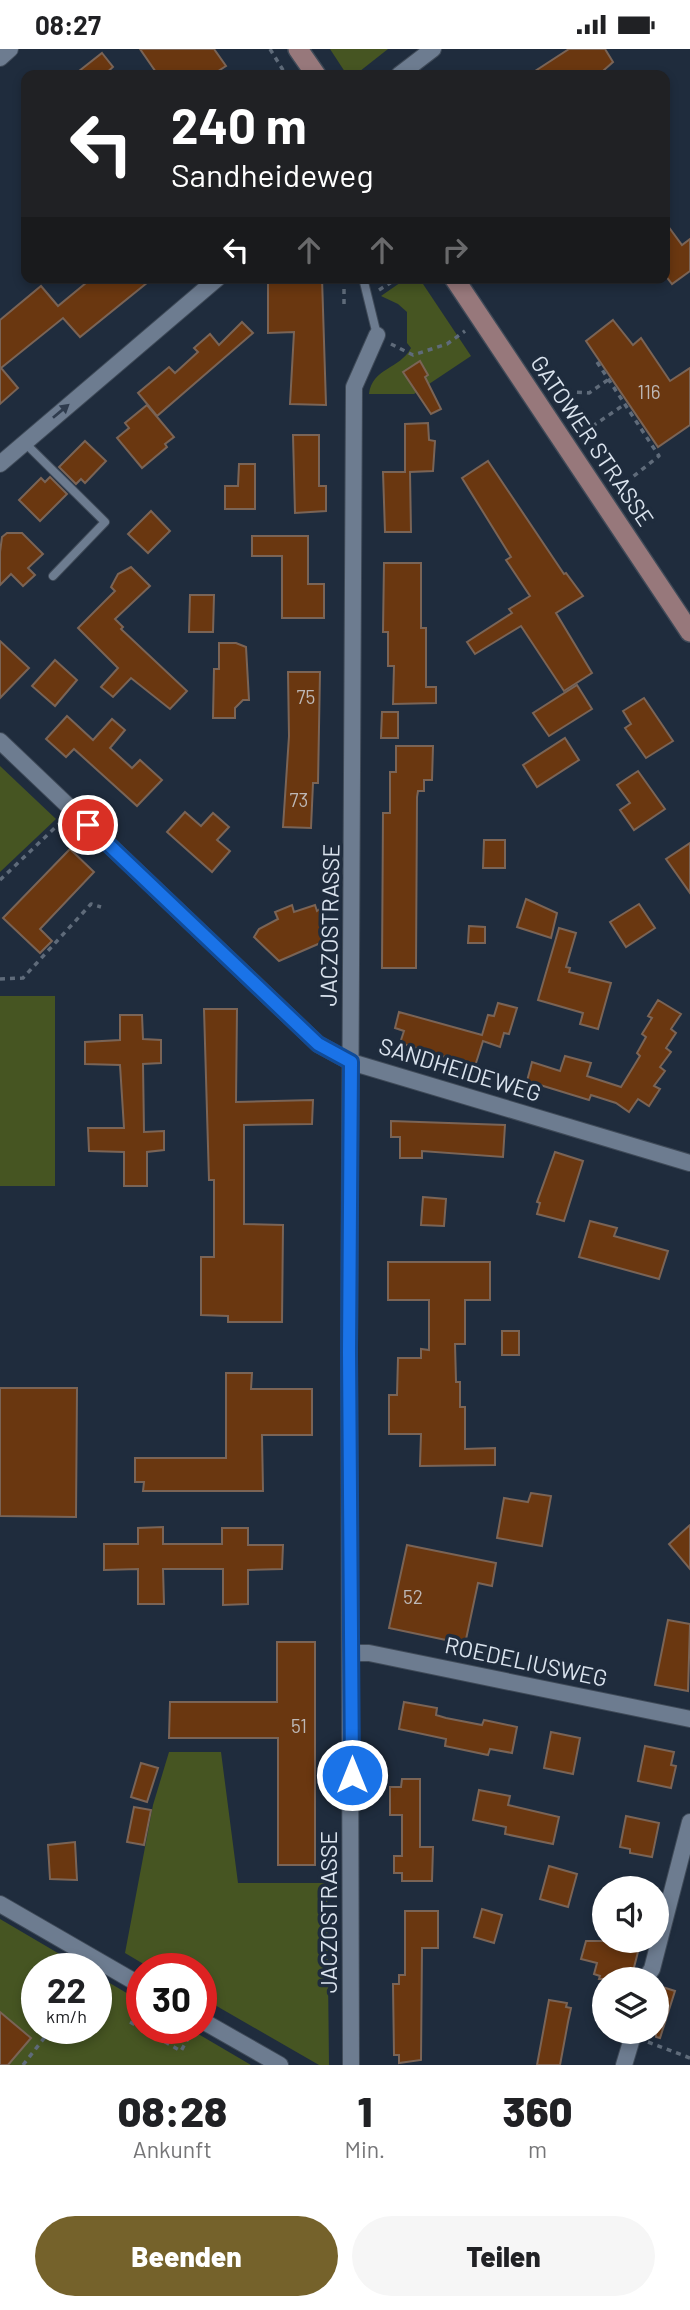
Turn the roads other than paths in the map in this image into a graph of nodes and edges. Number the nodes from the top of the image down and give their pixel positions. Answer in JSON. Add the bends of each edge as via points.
{"nodes":[{"id":1,"x":10,"y":49,"type":"edge"},
{"id":2,"x":299,"y":49,"type":"edge"},
{"id":3,"x":433,"y":49,"type":"edge"},
{"id":4,"x":0,"y":58,"type":"edge"},
{"id":5,"x":313,"y":70,"type":"edge"},
{"id":6,"x":406,"y":70,"type":"edge"},
{"id":7,"x":211,"y":284,"type":"edge"},
{"id":8,"x":364,"y":284,"type":"edge"},
{"id":9,"x":458,"y":284,"type":"edge"},
{"id":10,"x":377,"y":335,"type":"joint"},
{"id":11,"x":24,"y":442,"type":"junction"},
{"id":12,"x":0,"y":464,"type":"edge"},
{"id":13,"x":53,"y":576,"type":"dead end"},
{"id":14,"x":690,"y":632,"type":"edge"},
{"id":15,"x":0,"y":741,"type":"edge"},
{"id":16,"x":351,"y":1062,"type":"junction"},
{"id":17,"x":690,"y":1163,"type":"edge"},
{"id":18,"x":352,"y":1653,"type":"junction"},
{"id":19,"x":690,"y":1719,"type":"edge"},
{"id":20,"x":690,"y":1822,"type":"edge"},
{"id":21,"x":0,"y":1904,"type":"edge"},
{"id":22,"x":653,"y":1967,"type":"edge"},
{"id":23,"x":126,"y":1977,"type":"edge"},
{"id":24,"x":217,"y":2029,"type":"edge"},
{"id":25,"x":633,"y":2044,"type":"edge"},
{"id":26,"x":280,"y":2065,"type":"edge"},
{"id":27,"x":351,"y":2065,"type":"edge"},
{"id":28,"x":624,"y":2065,"type":"edge"}],
"edges":[{"from":1,"to":4,"type":"street"},
{"from":2,"to":5,"type":"main road"},
{"from":3,"to":6,"type":"street"},
{"from":11,"to":7,"type":"street","one_way":true},
{"from":8,"to":10,"type":"lane"},
{"from":9,"to":14,"type":"main road","name":"GATOWER STRASSE"},
{"from":10,"to":16,"type":"street","name":"JACZOSTRASSE","via":[[354,387]]},
{"from":11,"to":12,"type":"street"},
{"from":11,"to":13,"type":"lane","via":[[104,521]]},
{"from":15,"to":16,"type":"street","name":"SANDHEIDEWEG","via":[[318,1044]]},
{"from":16,"to":17,"type":"street","name":"SANDHEIDEWEG"},
{"from":16,"to":18,"type":"street","name":"JACZOSTRASSE"},
{"from":18,"to":19,"type":"street","name":"ROEDELIUSWEG"},
{"from":18,"to":27,"type":"street","name":"JACZOSTRASSE"},
{"from":20,"to":22,"type":"street"},
{"from":21,"to":23,"type":"street"},
{"from":24,"to":26,"type":"street"},
{"from":25,"to":28,"type":"street"}]}
